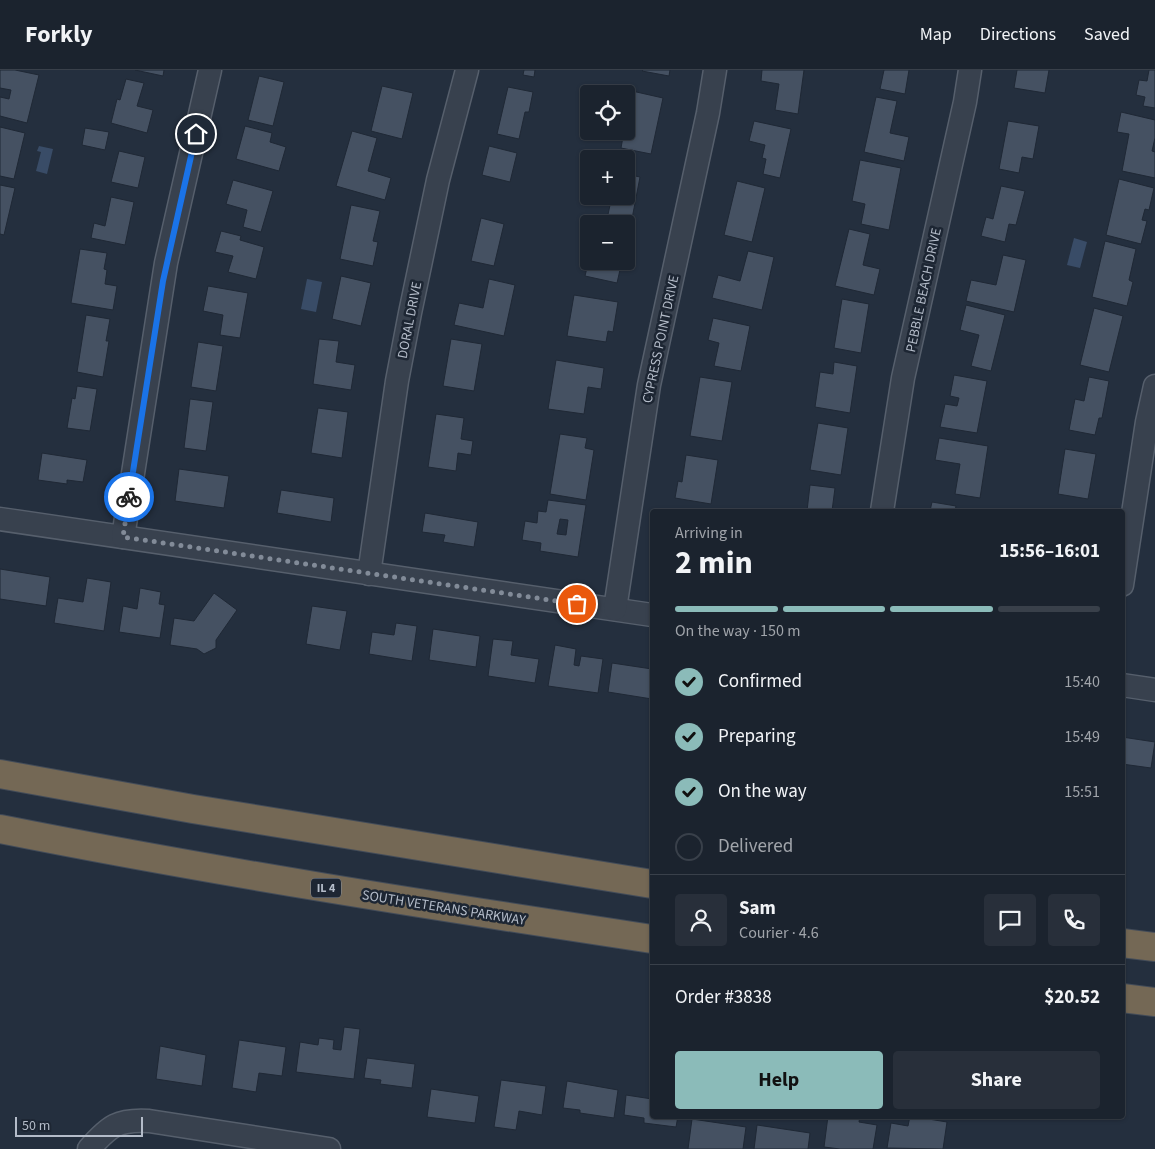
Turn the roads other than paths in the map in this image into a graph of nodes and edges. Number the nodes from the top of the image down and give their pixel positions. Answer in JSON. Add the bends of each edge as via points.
{"nodes":[{"id":1,"x":210,"y":70,"type":"edge"},
{"id":2,"x":467,"y":70,"type":"edge"},
{"id":3,"x":715,"y":70,"type":"edge"},
{"id":4,"x":970,"y":70,"type":"edge"},
{"id":5,"x":1155,"y":386,"type":"edge"},
{"id":6,"x":882,"y":509,"type":"edge"},
{"id":7,"x":0,"y":519,"type":"edge"},
{"id":8,"x":123,"y":537,"type":"junction"},
{"id":9,"x":1125,"y":566,"type":"edge"},
{"id":10,"x":369,"y":574,"type":"junction"},
{"id":11,"x":615,"y":609,"type":"junction"},
{"id":12,"x":650,"y":615,"type":"edge"},
{"id":13,"x":1125,"y":685,"type":"edge"},
{"id":14,"x":1155,"y":690,"type":"edge"},
{"id":15,"x":0,"y":774,"type":"edge"},
{"id":16,"x":0,"y":829,"type":"edge"},
{"id":17,"x":650,"y":884,"type":"edge"},
{"id":18,"x":650,"y":939,"type":"edge"},
{"id":19,"x":1125,"y":943,"type":"edge"},
{"id":20,"x":1155,"y":947,"type":"edge"},
{"id":21,"x":1125,"y":998,"type":"edge"},
{"id":22,"x":1155,"y":1002,"type":"edge"},
{"id":23,"x":89,"y":1149,"type":"edge"},
{"id":24,"x":330,"y":1149,"type":"edge"}],
"edges":[{"from":1,"to":8,"type":"street","via":[[156,317]]},
{"from":2,"to":10,"type":"street","name":"DORAL DRIVE","via":[[438,180],[410,313]]},
{"from":3,"to":11,"type":"street","name":"CYPRESS POINT DRIVE","via":[[649,385]]},
{"from":4,"to":6,"type":"street","name":"PEBBLE BEACH DRIVE","via":[[903,378]]},
{"from":5,"to":9,"type":"street"},
{"from":7,"to":8,"type":"street"},
{"from":8,"to":10,"type":"street"},
{"from":10,"to":11,"type":"street"},
{"from":11,"to":12,"type":"street"},
{"from":13,"to":14,"type":"street"},
{"from":15,"to":17,"type":"highway","via":[[193,810]]},
{"from":16,"to":18,"type":"highway","name":"SOUTH VETERANS PARKWAY","number":"IL 4","via":[[278,880]]},
{"from":19,"to":20,"type":"highway"},
{"from":21,"to":22,"type":"highway"},
{"from":23,"to":24,"type":"street","via":[[110,1127],[131,1119]]}]}
